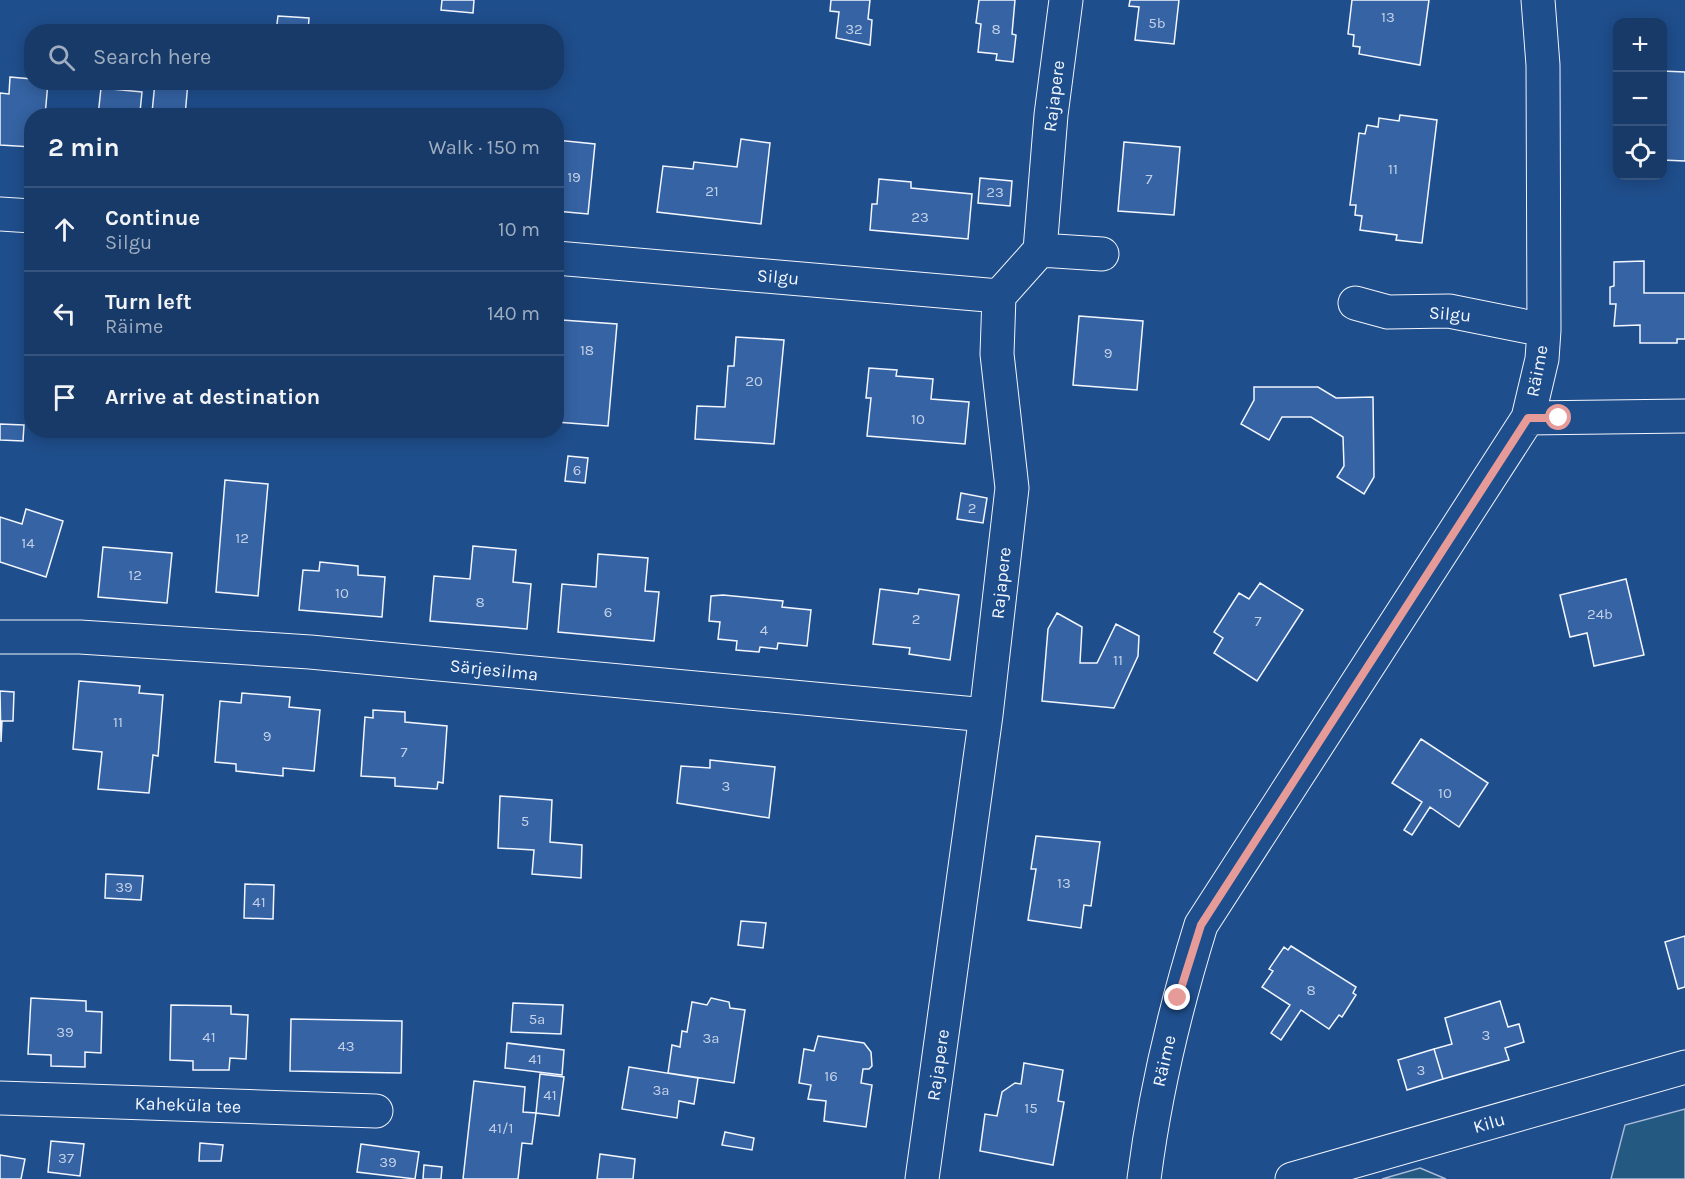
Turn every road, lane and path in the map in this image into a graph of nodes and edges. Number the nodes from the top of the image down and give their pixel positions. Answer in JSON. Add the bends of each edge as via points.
{"nodes":[{"id":1,"x":1066,"y":0,"type":"edge"},
{"id":2,"x":1538,"y":0,"type":"edge"},
{"id":3,"x":0,"y":214,"type":"edge"},
{"id":4,"x":24,"y":216,"type":"edge"},
{"id":5,"x":1040,"y":250,"type":"junction"},
{"id":6,"x":1101,"y":254,"type":"dead end"},
{"id":7,"x":564,"y":259,"type":"edge"},
{"id":8,"x":999,"y":296,"type":"junction"},
{"id":9,"x":1355,"y":303,"type":"dead end"},
{"id":10,"x":1544,"y":330,"type":"junction"},
{"id":11,"x":1685,"y":416,"type":"edge"},
{"id":12,"x":1528,"y":418,"type":"junction"},
{"id":13,"x":0,"y":637,"type":"edge"},
{"id":14,"x":986,"y":715,"type":"junction"},
{"id":15,"x":1685,"y":1067,"type":"edge"},
{"id":16,"x":0,"y":1098,"type":"edge"},
{"id":17,"x":376,"y":1111,"type":"dead end"},
{"id":18,"x":922,"y":1179,"type":"edge"},
{"id":19,"x":1144,"y":1179,"type":"edge"},
{"id":20,"x":1292,"y":1179,"type":"edge"}],
"edges":[{"from":1,"to":5,"type":"street","name":"Rajapere","via":[[1051,115]]},
{"from":2,"to":10,"type":"street","name":"Räime","via":[[1543,65]]},
{"from":3,"to":4,"type":"street"},
{"from":5,"to":6,"type":"street"},
{"from":5,"to":8,"type":"street"},
{"from":7,"to":8,"type":"street","name":"Silgu"},
{"from":8,"to":14,"type":"street","name":"Rajapere","via":[[997,354],[1012,488]]},
{"from":9,"to":10,"type":"street","name":"Silgu","via":[[1388,312],[1449,311]]},
{"from":10,"to":12,"type":"street","name":"Räime","via":[[1542,359]]},
{"from":11,"to":12,"type":"street"},
{"from":12,"to":19,"type":"street","name":"Räime","via":[[1201,925],[1178,998],[1152,1117]]},
{"from":13,"to":14,"type":"street","name":"Särjesilma","via":[[80,637],[310,652]]},
{"from":14,"to":18,"type":"street","name":"Rajapere"},
{"from":15,"to":20,"type":"street","name":"Kilu"},
{"from":16,"to":17,"type":"street","name":"Kaheküla tee"}]}
